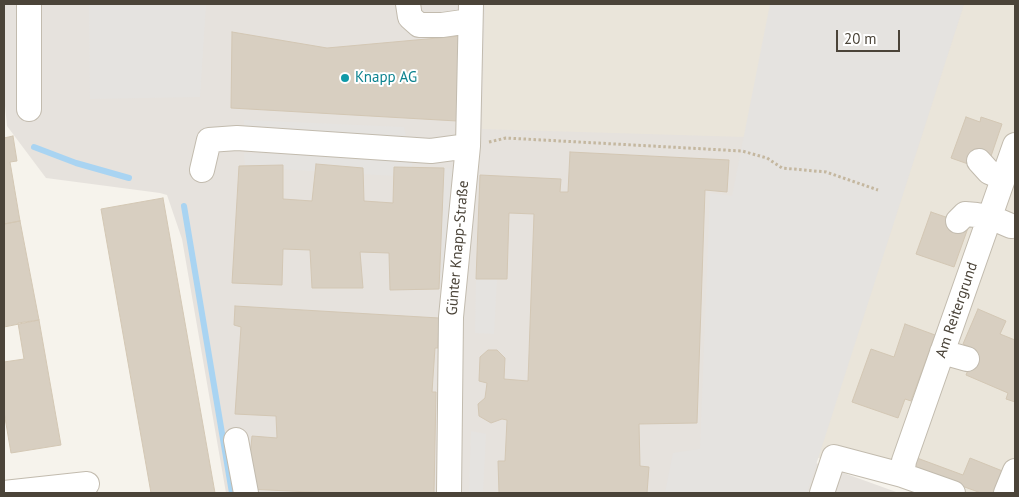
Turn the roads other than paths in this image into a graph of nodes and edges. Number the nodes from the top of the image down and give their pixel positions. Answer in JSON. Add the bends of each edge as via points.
{"nodes":[{"id":1,"x":29,"y":4,"type":"edge"},
{"id":2,"x":408,"y":4,"type":"edge"},
{"id":3,"x":470,"y":13,"type":"edge"},
{"id":4,"x":29,"y":109,"type":"dead end"},
{"id":5,"x":1015,"y":145,"type":"edge"},
{"id":6,"x":468,"y":146,"type":"junction"},
{"id":7,"x":979,"y":161,"type":"dead end"},
{"id":8,"x":202,"y":170,"type":"dead end"},
{"id":9,"x":1003,"y":178,"type":"junction"},
{"id":10,"x":990,"y":217,"type":"junction"},
{"id":11,"x":958,"y":221,"type":"dead end"},
{"id":12,"x":1011,"y":226,"type":"dead end"},
{"id":13,"x":942,"y":352,"type":"junction"},
{"id":14,"x":967,"y":359,"type":"dead end"},
{"id":15,"x":236,"y":440,"type":"dead end"},
{"id":16,"x":1015,"y":471,"type":"edge"},
{"id":17,"x":902,"y":475,"type":"junction"},
{"id":18,"x":88,"y":484,"type":"dead end"},
{"id":19,"x":4,"y":492,"type":"edge"},
{"id":20,"x":246,"y":493,"type":"edge"},
{"id":21,"x":449,"y":493,"type":"edge"},
{"id":22,"x":822,"y":493,"type":"edge"},
{"id":23,"x":953,"y":493,"type":"edge"},
{"id":24,"x":1006,"y":493,"type":"edge"}],
"edges":[{"from":1,"to":4,"type":"street"},
{"from":2,"to":3,"type":"street","via":[[410,17],[419,25],[442,26]]},
{"from":3,"to":6,"type":"street","name":"Günter Knapp-Straße"},
{"from":5,"to":9,"type":"street","name":"Am Reitergrund"},
{"from":6,"to":8,"type":"street","via":[[431,151],[237,138],[209,140]]},
{"from":6,"to":21,"type":"street","name":"Günter Knapp-Straße","via":[[451,316]]},
{"from":7,"to":9,"type":"street","via":[[989,172]]},
{"from":9,"to":10,"type":"street","name":"Am Reitergrund"},
{"from":10,"to":11,"type":"street","via":[[964,214]]},
{"from":10,"to":12,"type":"street"},
{"from":10,"to":13,"type":"street","name":"Am Reitergrund"},
{"from":13,"to":14,"type":"street"},
{"from":13,"to":17,"type":"street","name":"Am Reitergrund"},
{"from":15,"to":20,"type":"street"},
{"from":16,"to":24,"type":"street"},
{"from":17,"to":22,"type":"street","via":[[834,457]]},
{"from":17,"to":23,"type":"street"},
{"from":18,"to":19,"type":"street"}]}
